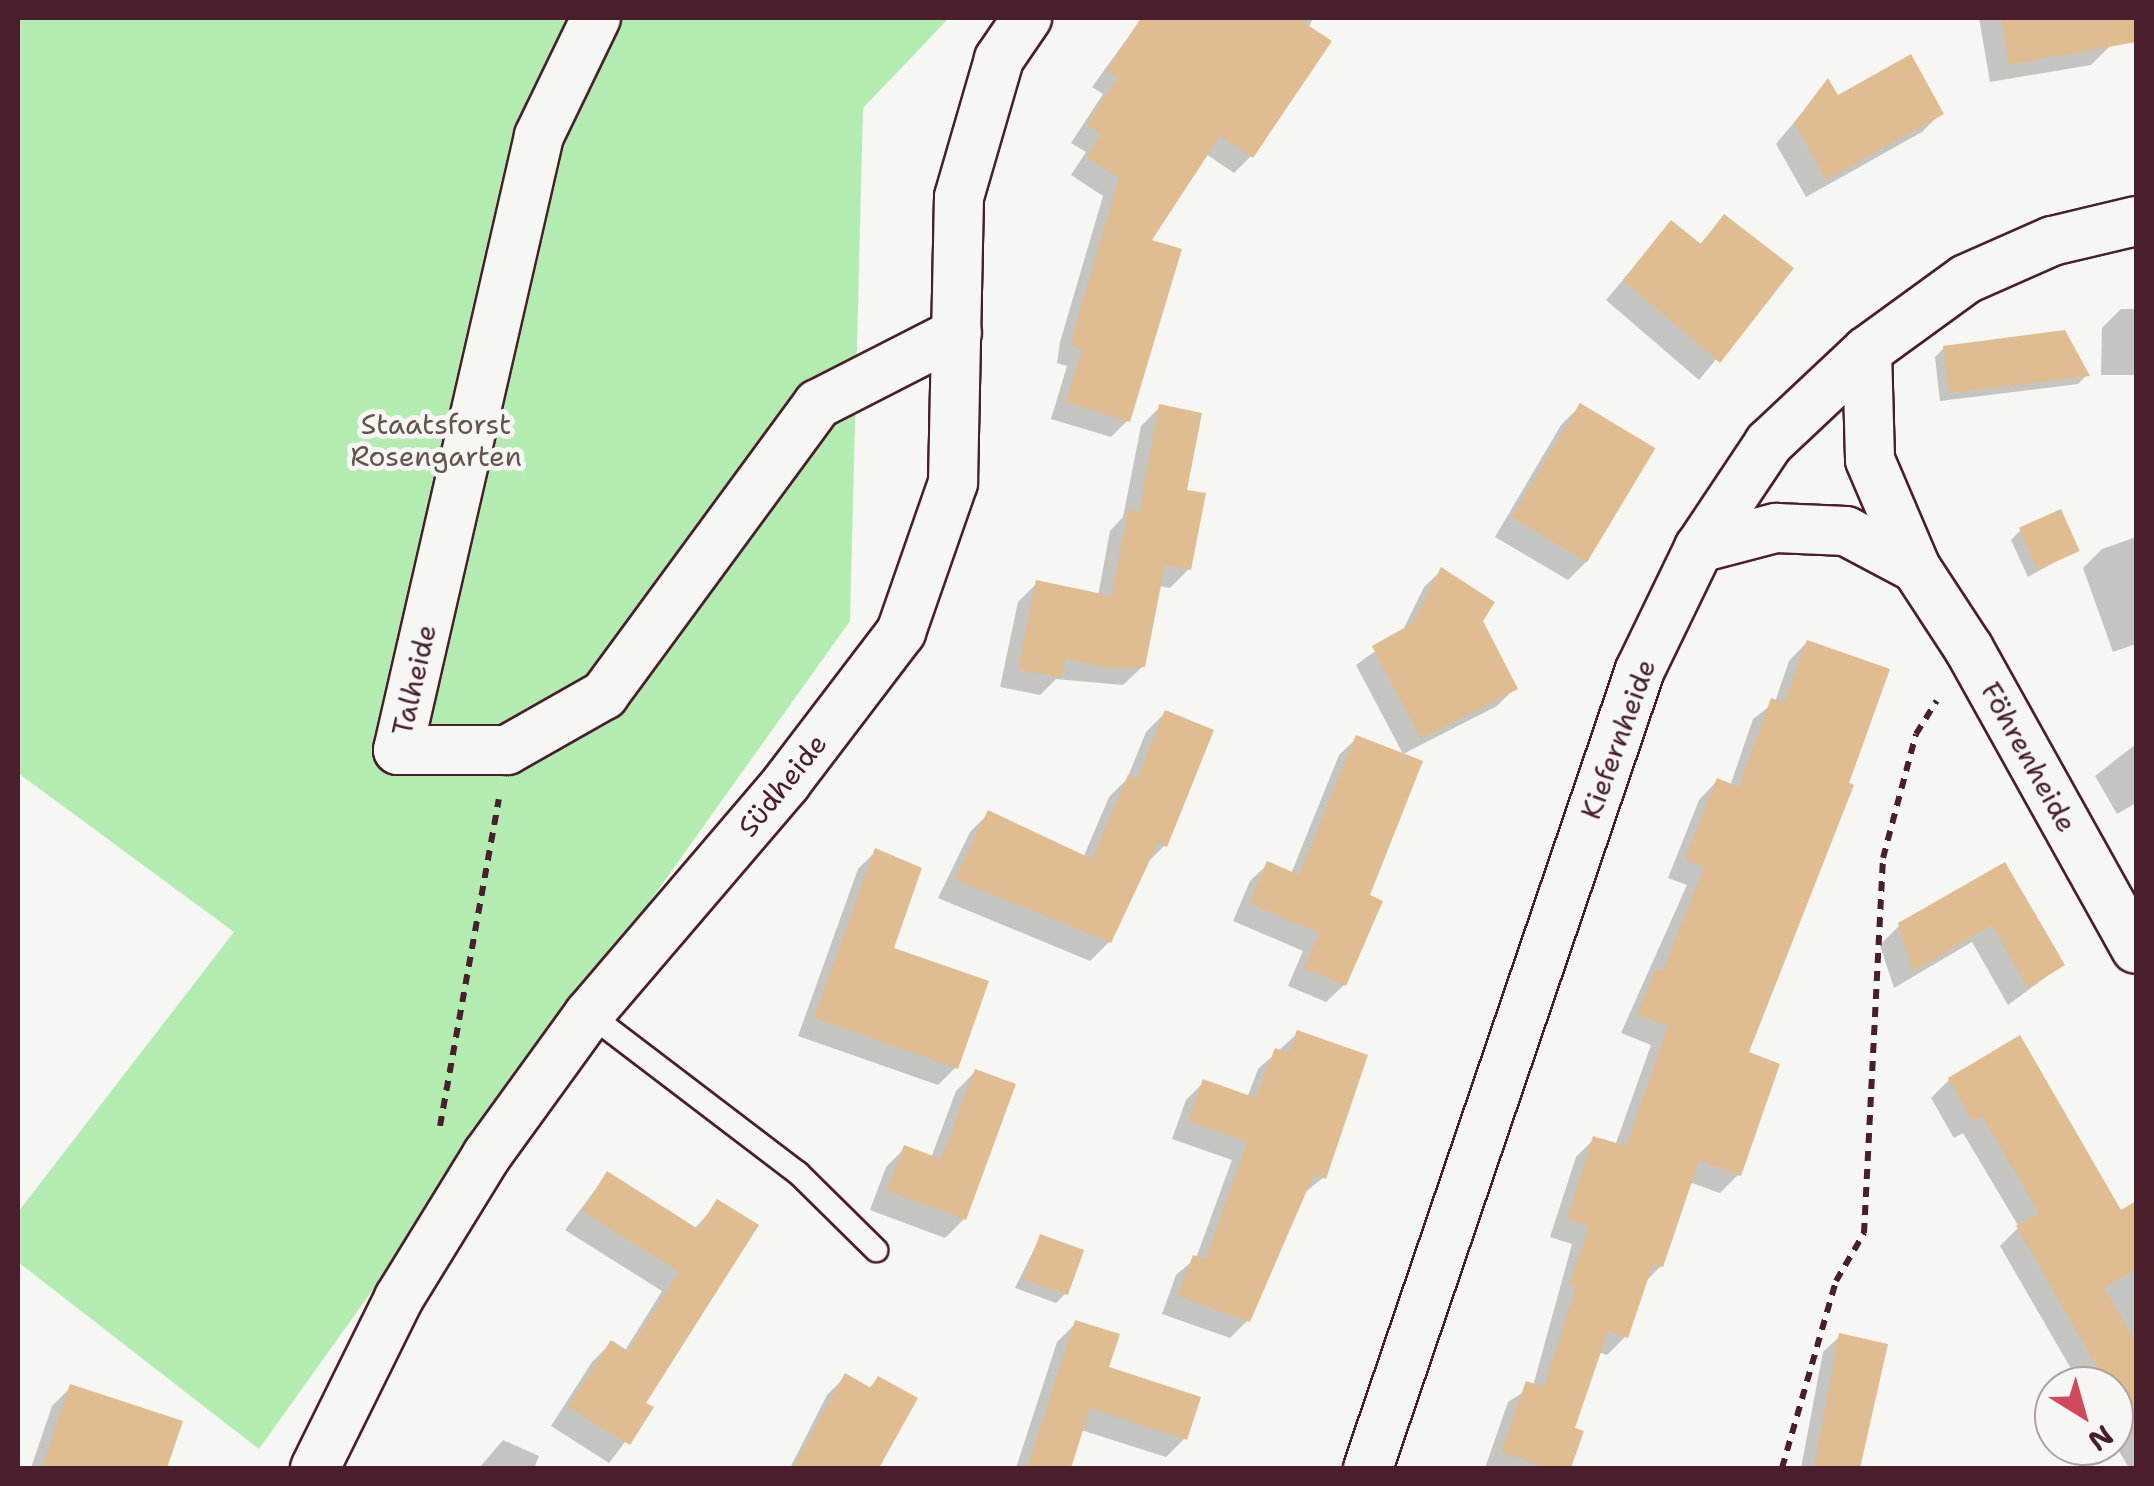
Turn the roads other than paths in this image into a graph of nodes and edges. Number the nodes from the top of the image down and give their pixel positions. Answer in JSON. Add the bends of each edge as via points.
{"nodes":[{"id":1,"x":596,"y":18,"type":"edge"},
{"id":2,"x":1027,"y":18,"type":"edge"},
{"id":3,"x":2136,"y":221,"type":"edge"},
{"id":4,"x":957,"y":334,"type":"junction"},
{"id":5,"x":1867,"y":350,"type":"junction"},
{"id":6,"x":1699,"y":548,"type":"junction"},
{"id":7,"x":1916,"y":568,"type":"junction"},
{"id":8,"x":2136,"y":950,"type":"edge"},
{"id":9,"x":589,"y":1014,"type":"junction"},
{"id":10,"x":876,"y":1250,"type":"dead end"},
{"id":11,"x":315,"y":1468,"type":"edge"},
{"id":12,"x":1368,"y":1468,"type":"edge"}],
"edges":[{"from":1,"to":4,"type":"street","name":"Talheide","via":[[539,136],[398,750],[507,750],[604,694],[818,404]]},
{"from":2,"to":4,"type":"street","name":"Südheide","via":[[999,59],[959,197]]},
{"from":3,"to":5,"type":"street","name":"Kiefernheide","via":[[2052,241],[1966,280]]},
{"from":4,"to":9,"type":"street","name":"Südheide","via":[[953,483],[900,632],[786,783]]},
{"from":5,"to":6,"type":"street","name":"Kiefernheide","via":[[1769,443]]},
{"from":5,"to":7,"type":"street","name":"Föhrenheide","via":[[1870,460]]},
{"from":6,"to":7,"type":"street","name":"Föhrenheide","via":[[1776,528],[1846,531]]},
{"from":6,"to":12,"type":"street","name":"Kiefernheide","via":[[1640,670]]},
{"from":7,"to":8,"type":"street","name":"Föhrenheide","via":[[1969,649]]},
{"from":9,"to":10,"type":"lane","via":[[798,1173]]},
{"from":9,"to":11,"type":"street","name":"Südheide","via":[[487,1155],[399,1298]]}]}
